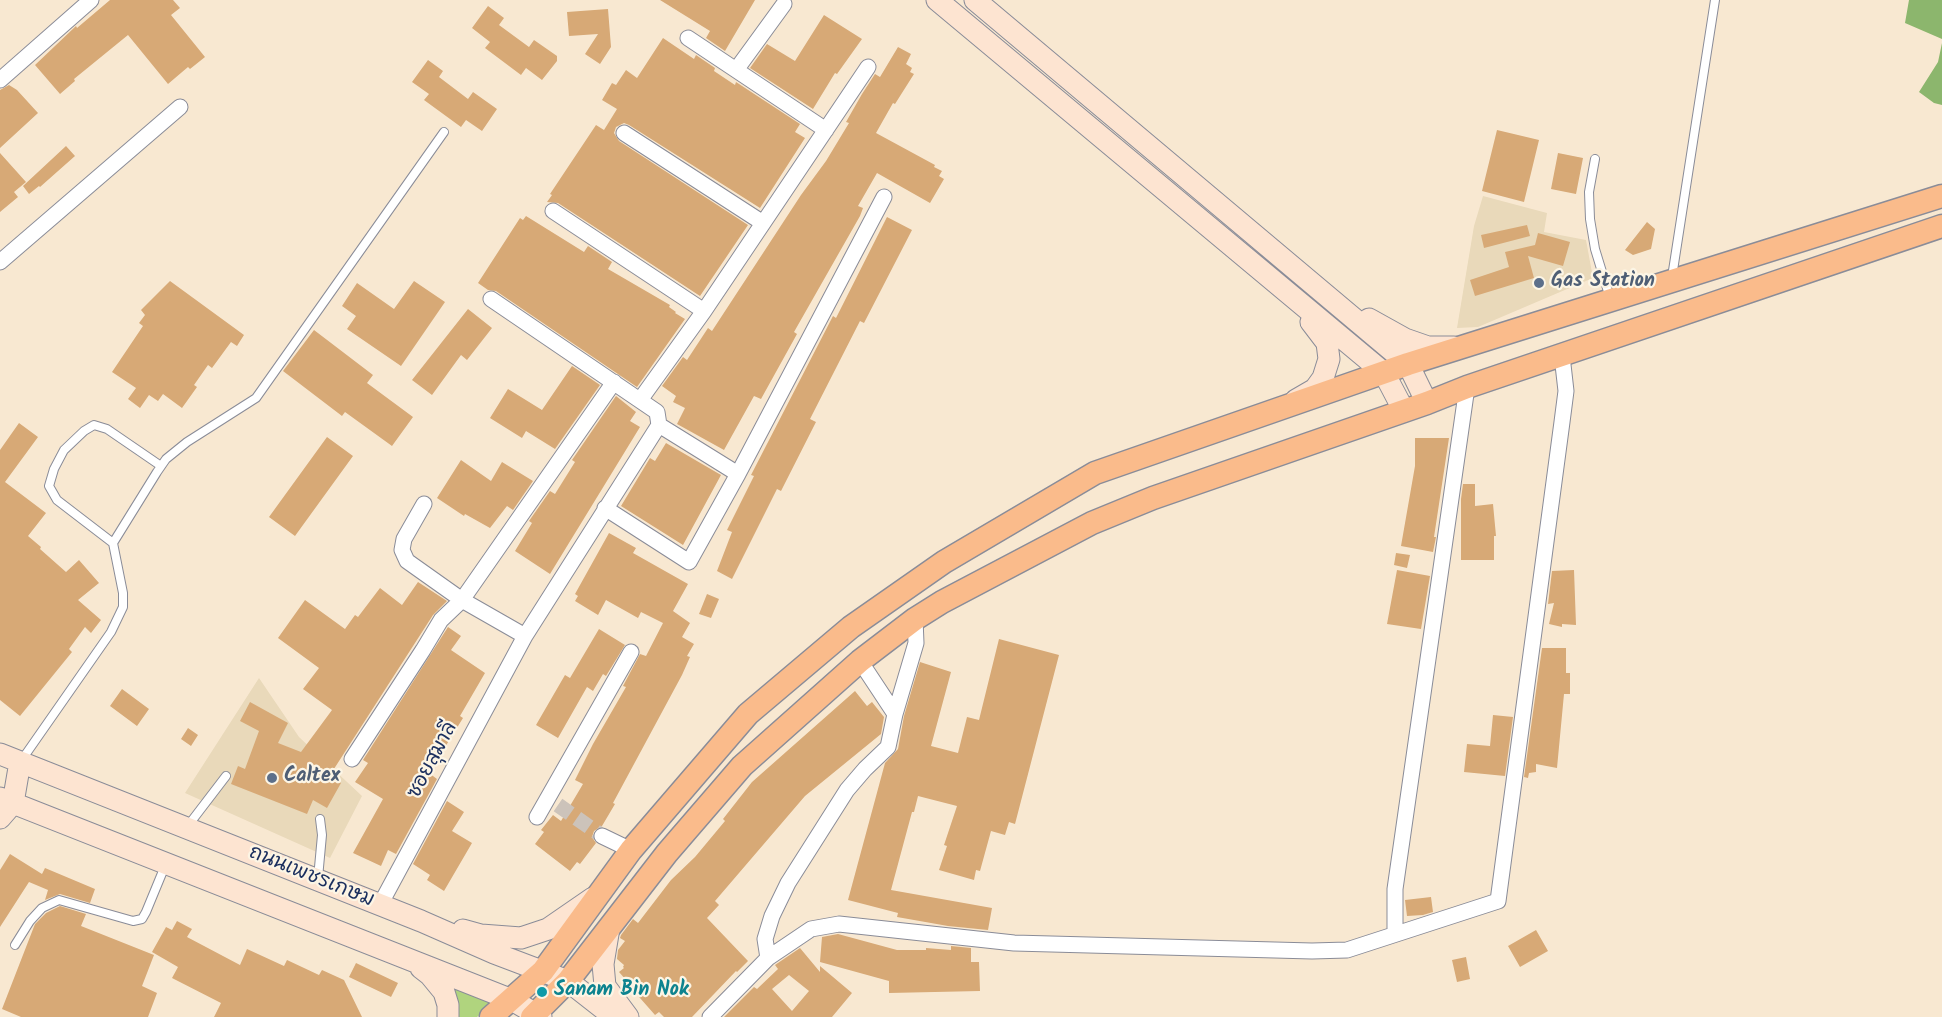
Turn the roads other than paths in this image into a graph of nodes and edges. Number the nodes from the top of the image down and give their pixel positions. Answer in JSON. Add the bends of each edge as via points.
{"nodes":[{"id":1,"x":91,"y":0,"type":"edge"},
{"id":2,"x":937,"y":0,"type":"edge"},
{"id":3,"x":975,"y":0,"type":"edge"},
{"id":4,"x":1715,"y":0,"type":"edge"},
{"id":5,"x":784,"y":4,"type":"dead end"},
{"id":6,"x":688,"y":38,"type":"dead end"},
{"id":7,"x":868,"y":67,"type":"dead end"},
{"id":8,"x":736,"y":70,"type":"junction"},
{"id":9,"x":0,"y":80,"type":"edge"},
{"id":10,"x":180,"y":107,"type":"dead end"},
{"id":11,"x":826,"y":130,"type":"junction"},
{"id":12,"x":444,"y":132,"type":"dead end"},
{"id":13,"x":624,"y":133,"type":"dead end"},
{"id":14,"x":1595,"y":159,"type":"dead end"},
{"id":15,"x":1942,"y":196,"type":"edge"},
{"id":16,"x":884,"y":197,"type":"dead end"},
{"id":17,"x":553,"y":211,"type":"dead end"},
{"id":18,"x":763,"y":223,"type":"junction"},
{"id":19,"x":1942,"y":226,"type":"edge"},
{"id":20,"x":0,"y":262,"type":"edge"},
{"id":21,"x":1291,"y":266,"type":"junction"},
{"id":22,"x":1276,"y":282,"type":"junction"},
{"id":23,"x":1671,"y":282,"type":"junction"},
{"id":24,"x":491,"y":299,"type":"dead end"},
{"id":25,"x":1610,"y":301,"type":"junction"},
{"id":26,"x":704,"y":311,"type":"junction"},
{"id":27,"x":1464,"y":347,"type":"junction"},
{"id":28,"x":1562,"y":356,"type":"junction"},
{"id":29,"x":1408,"y":364,"type":"junction"},
{"id":30,"x":1384,"y":373,"type":"junction"},
{"id":31,"x":614,"y":382,"type":"junction"},
{"id":32,"x":1467,"y":387,"type":"junction"},
{"id":33,"x":640,"y":400,"type":"junction"},
{"id":34,"x":1427,"y":403,"type":"junction"},
{"id":35,"x":1286,"y":407,"type":"junction"},
{"id":36,"x":1404,"y":411,"type":"junction"},
{"id":37,"x":659,"y":425,"type":"junction"},
{"id":38,"x":161,"y":466,"type":"junction"},
{"id":39,"x":738,"y":474,"type":"junction"},
{"id":40,"x":424,"y":504,"type":"dead end"},
{"id":41,"x":605,"y":508,"type":"junction"},
{"id":42,"x":113,"y":543,"type":"junction"},
{"id":43,"x":462,"y":600,"type":"junction"},
{"id":44,"x":915,"y":619,"type":"junction"},
{"id":45,"x":525,"y":636,"type":"junction"},
{"id":46,"x":631,"y":652,"type":"dead end"},
{"id":47,"x":860,"y":661,"type":"junction"},
{"id":48,"x":895,"y":714,"type":"junction"},
{"id":49,"x":0,"y":754,"type":"edge"},
{"id":50,"x":352,"y":759,"type":"dead end"},
{"id":51,"x":20,"y":762,"type":"junction"},
{"id":52,"x":226,"y":776,"type":"dead end"},
{"id":53,"x":558,"y":782,"type":"junction"},
{"id":54,"x":558,"y":805,"type":"dead end"},
{"id":55,"x":4,"y":806,"type":"edge"},
{"id":56,"x":537,"y":817,"type":"dead end"},
{"id":57,"x":320,"y":819,"type":"dead end"},
{"id":58,"x":186,"y":828,"type":"junction"},
{"id":59,"x":602,"y":836,"type":"tunnel mouth"},
{"id":60,"x":631,"y":850,"type":"junction"},
{"id":61,"x":166,"y":862,"type":"junction"},
{"id":62,"x":318,"y":880,"type":"junction"},
{"id":63,"x":596,"y":896,"type":"junction"},
{"id":64,"x":380,"y":905,"type":"junction"},
{"id":65,"x":421,"y":921,"type":"junction"},
{"id":66,"x":609,"y":928,"type":"junction"},
{"id":67,"x":1395,"y":934,"type":"junction"},
{"id":68,"x":15,"y":945,"type":"dead end"},
{"id":69,"x":768,"y":958,"type":"junction"},
{"id":70,"x":412,"y":961,"type":"junction"},
{"id":71,"x":543,"y":971,"type":"junction"},
{"id":72,"x":568,"y":981,"type":"junction"},
{"id":73,"x":512,"y":1000,"type":"junction"},
{"id":74,"x":536,"y":1016,"type":"edge"},
{"id":75,"x":448,"y":1017,"type":"edge"},
{"id":76,"x":491,"y":1017,"type":"edge"},
{"id":77,"x":614,"y":1017,"type":"edge"},
{"id":78,"x":628,"y":1017,"type":"edge"},
{"id":79,"x":710,"y":1017,"type":"edge"}],
"edges":[{"from":1,"to":9,"type":"street"},
{"from":2,"to":22,"type":"main road"},
{"from":3,"to":21,"type":"main road"},
{"from":4,"to":23,"type":"lane"},
{"from":5,"to":8,"type":"street"},
{"from":6,"to":8,"type":"street"},
{"from":7,"to":11,"type":"street"},
{"from":8,"to":11,"type":"street"},
{"from":10,"to":20,"type":"street"},
{"from":11,"to":18,"type":"street"},
{"from":12,"to":38,"type":"lane","via":[[256,398],[187,442]]},
{"from":13,"to":18,"type":"street"},
{"from":14,"to":25,"type":"lane","via":[[1589,192],[1590,219]]},
{"from":15,"to":23,"type":"main road"},
{"from":16,"to":39,"type":"street"},
{"from":17,"to":26,"type":"street"},
{"from":18,"to":26,"type":"street"},
{"from":19,"to":28,"type":"main road"},
{"from":21,"to":27,"type":"main road","via":[[1405,339],[1428,347]]},
{"from":21,"to":29,"type":"main road"},
{"from":22,"to":30,"type":"main road"},
{"from":22,"to":35,"type":"main road","via":[[1319,330],[1327,343],[1329,359],[1315,389]]},
{"from":23,"to":25,"type":"main road"},
{"from":24,"to":31,"type":"street"},
{"from":25,"to":27,"type":"main road"},
{"from":26,"to":33,"type":"street"},
{"from":27,"to":29,"type":"main road"},
{"from":28,"to":32,"type":"main road"},
{"from":28,"to":67,"type":"street","via":[[1563,412],[1498,901]]},
{"from":29,"to":30,"type":"main road"},
{"from":29,"to":34,"type":"main road"},
{"from":30,"to":35,"type":"main road"},
{"from":30,"to":36,"type":"main road"},
{"from":31,"to":33,"type":"street"},
{"from":31,"to":43,"type":"street"},
{"from":32,"to":34,"type":"main road"},
{"from":32,"to":67,"type":"street","via":[[1395,889]]},
{"from":33,"to":37,"type":"street","via":[[657,412]]},
{"from":34,"to":36,"type":"main road"},
{"from":35,"to":60,"type":"main road","via":[[1095,473],[944,562],[851,627],[748,714]]},
{"from":36,"to":44,"type":"main road","via":[[1092,523]]},
{"from":37,"to":39,"type":"street"},
{"from":37,"to":41,"type":"street","name":"ซอยสุมาลี"},
{"from":38,"to":42,"type":"lane"},
{"from":38,"to":42,"type":"lane","via":[[107,429],[94,425],[64,450],[49,486],[57,500]]},
{"from":39,"to":41,"type":"street","via":[[689,562]]},
{"from":40,"to":43,"type":"street","via":[[402,550],[407,561]]},
{"from":41,"to":45,"type":"street","name":"ซอยสุมาลี"},
{"from":42,"to":51,"type":"lane","via":[[123,607],[111,632]]},
{"from":43,"to":45,"type":"street"},
{"from":43,"to":50,"type":"street","via":[[441,620]]},
{"from":44,"to":47,"type":"main road"},
{"from":44,"to":48,"type":"street","via":[[916,643]]},
{"from":45,"to":64,"type":"street","name":"ซอยสุมาลี"},
{"from":46,"to":53,"type":"street"},
{"from":47,"to":48,"type":"street"},
{"from":47,"to":66,"type":"main road","via":[[742,766]]},
{"from":48,"to":69,"type":"street","via":[[888,747],[847,790],[788,883],[765,939]]},
{"from":49,"to":51,"type":"main road","name":"ถนนเพชรเกษม"},
{"from":51,"to":55,"type":"main road"},
{"from":51,"to":58,"type":"main road","name":"ถนนเพชรเกษม"},
{"from":52,"to":58,"type":"lane"},
{"from":53,"to":54,"type":"street"},
{"from":53,"to":56,"type":"street"},
{"from":55,"to":61,"type":"main road","name":"ถนนเพชรเกษม","via":[[44,815]]},
{"from":57,"to":62,"type":"lane"},
{"from":58,"to":62,"type":"main road","name":"ถนนเพชรเกษม"},
{"from":59,"to":60,"type":"street"},
{"from":60,"to":63,"type":"main road"},
{"from":61,"to":68,"type":"lane","via":[[141,919],[133,921],[59,900],[36,914]]},
{"from":61,"to":70,"type":"main road","name":"ถนนเพชรเกษม"},
{"from":62,"to":64,"type":"main road","name":"ถนนเพชรเกษม"},
{"from":63,"to":65,"type":"main road","via":[[548,929],[521,938]]},
{"from":63,"to":71,"type":"main road"},
{"from":64,"to":65,"type":"main road","name":"ถนนเพชรเกษม"},
{"from":65,"to":71,"type":"main road","name":"ถนนเพชรเกษม"},
{"from":66,"to":72,"type":"main road"},
{"from":66,"to":78,"type":"main road","via":[[603,964],[605,986]]},
{"from":67,"to":69,"type":"street","via":[[1347,950],[1312,951],[1014,943],[839,924],[811,929]]},
{"from":69,"to":79,"type":"street"},
{"from":70,"to":73,"type":"main road","name":"ถนนเพชรเกษม"},
{"from":70,"to":75,"type":"main road","via":[[444,992]]},
{"from":71,"to":72,"type":"main road","name":"ถนนเพชรเกษม"},
{"from":71,"to":73,"type":"main road"},
{"from":72,"to":74,"type":"main road"},
{"from":72,"to":77,"type":"main road","name":"ถนนเพชรเกษม"},
{"from":73,"to":74,"type":"main road","name":"ถนนเพชรเกษม"},
{"from":73,"to":76,"type":"main road"}]}
